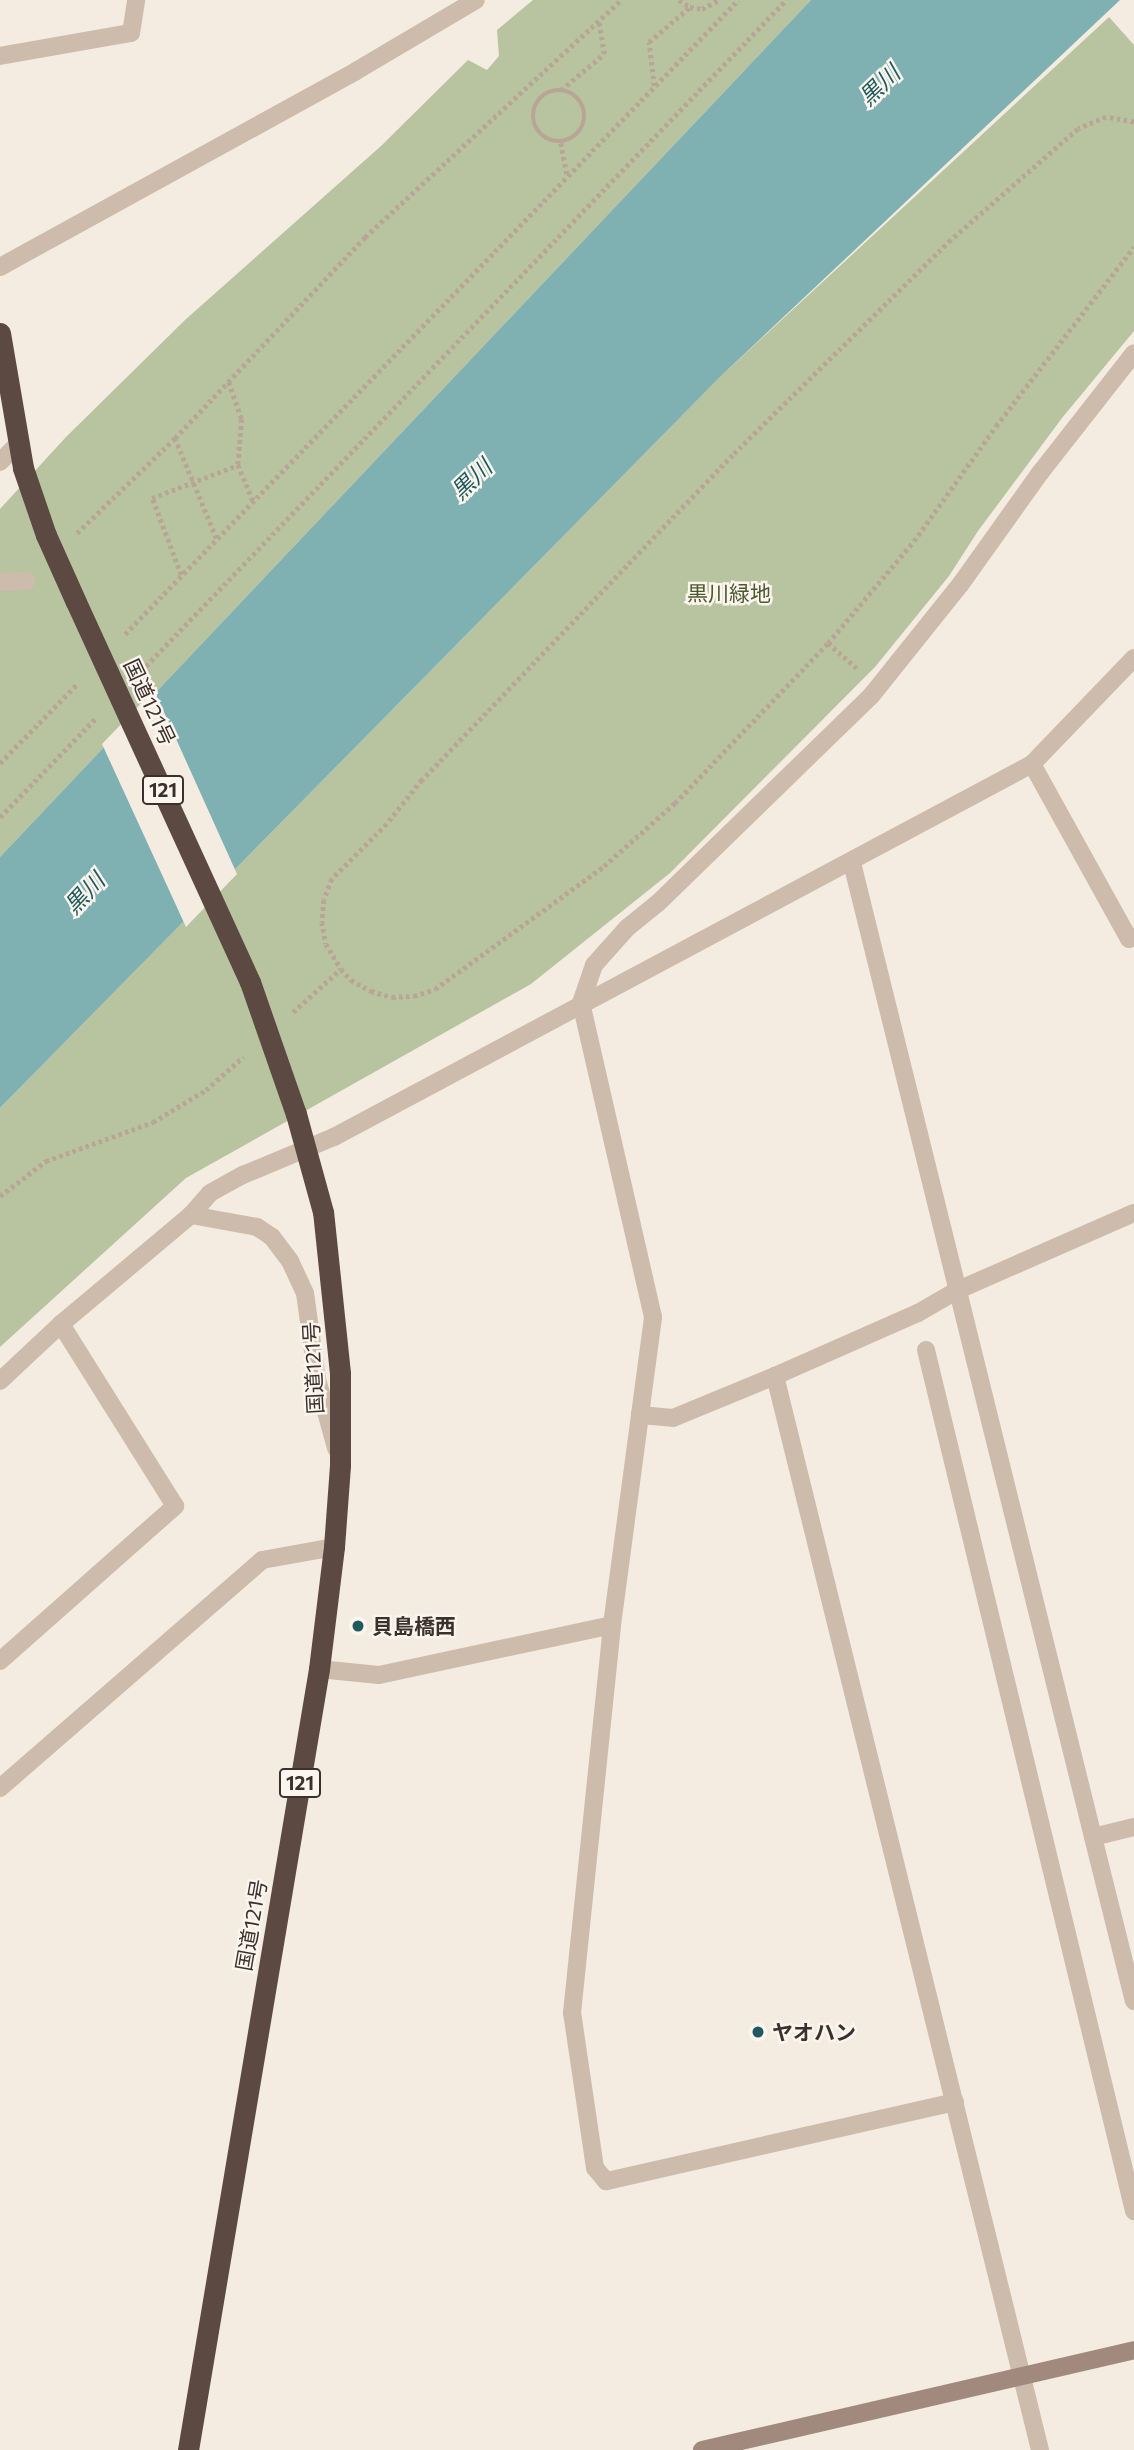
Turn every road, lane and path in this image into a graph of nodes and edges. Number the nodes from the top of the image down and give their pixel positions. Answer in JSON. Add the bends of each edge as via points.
{"nodes":[{"id":1,"x":136,"y":0,"type":"edge"},
{"id":2,"x":476,"y":0,"type":"edge"},
{"id":3,"x":621,"y":0,"type":"edge"},
{"id":4,"x":679,"y":0,"type":"edge"},
{"id":5,"x":718,"y":0,"type":"edge"},
{"id":6,"x":738,"y":0,"type":"edge"},
{"id":7,"x":786,"y":0,"type":"edge"},
{"id":8,"x":690,"y":7,"type":"junction"},
{"id":9,"x":450,"y":8,"type":"edge"},
{"id":10,"x":599,"y":21,"type":"junction"},
{"id":11,"x":0,"y":56,"type":"edge"},
{"id":12,"x":654,"y":86,"type":"junction"},
{"id":13,"x":560,"y":90,"type":"junction"},
{"id":14,"x":1134,"y":122,"type":"edge"},
{"id":15,"x":561,"y":143,"type":"junction"},
{"id":16,"x":568,"y":176,"type":"junction"},
{"id":17,"x":1134,"y":247,"type":"edge"},
{"id":18,"x":0,"y":267,"type":"edge"},
{"id":19,"x":0,"y":333,"type":"edge"},
{"id":20,"x":1134,"y":353,"type":"edge"},
{"id":21,"x":229,"y":383,"type":"junction"},
{"id":22,"x":175,"y":438,"type":"junction"},
{"id":23,"x":18,"y":444,"type":"junction"},
{"id":24,"x":0,"y":463,"type":"edge"},
{"id":25,"x":238,"y":465,"type":"junction"},
{"id":26,"x":194,"y":482,"type":"junction"},
{"id":27,"x":253,"y":500,"type":"junction"},
{"id":28,"x":217,"y":539,"type":"junction"},
{"id":29,"x":66,"y":543,"type":"dead end"},
{"id":30,"x":181,"y":575,"type":"junction"},
{"id":31,"x":26,"y":581,"type":"dead end"},
{"id":32,"x":0,"y":582,"type":"edge"},
{"id":33,"x":124,"y":635,"type":"dead end"},
{"id":34,"x":828,"y":643,"type":"junction"},
{"id":35,"x":844,"y":657,"type":"dead end"},
{"id":36,"x":1134,"y":658,"type":"edge"},
{"id":37,"x":140,"y":672,"type":"dead end"},
{"id":38,"x":86,"y":674,"type":"dead end"},
{"id":39,"x":102,"y":712,"type":"dead end"},
{"id":40,"x":0,"y":763,"type":"edge"},
{"id":41,"x":1032,"y":764,"type":"junction"},
{"id":42,"x":0,"y":817,"type":"edge"},
{"id":43,"x":852,"y":863,"type":"junction"},
{"id":44,"x":1134,"y":937,"type":"edge"},
{"id":45,"x":341,"y":969,"type":"junction"},
{"id":46,"x":581,"y":1003,"type":"junction"},
{"id":47,"x":289,"y":1016,"type":"dead end"},
{"id":48,"x":247,"y":1053,"type":"dead end"},
{"id":49,"x":308,"y":1147,"type":"junction"},
{"id":50,"x":0,"y":1196,"type":"edge"},
{"id":51,"x":1134,"y":1213,"type":"edge"},
{"id":52,"x":191,"y":1215,"type":"junction"},
{"id":53,"x":956,"y":1291,"type":"junction"},
{"id":54,"x":61,"y":1324,"type":"junction"},
{"id":55,"x":926,"y":1350,"type":"dead end"},
{"id":56,"x":775,"y":1376,"type":"junction"},
{"id":57,"x":0,"y":1381,"type":"edge"},
{"id":58,"x":640,"y":1415,"type":"junction"},
{"id":59,"x":340,"y":1465,"type":"junction"},
{"id":60,"x":334,"y":1547,"type":"junction"},
{"id":61,"x":612,"y":1625,"type":"junction"},
{"id":62,"x":0,"y":1661,"type":"edge"},
{"id":63,"x":319,"y":1669,"type":"junction"},
{"id":64,"x":0,"y":1788,"type":"edge"},
{"id":65,"x":1134,"y":1827,"type":"edge"},
{"id":66,"x":1093,"y":1837,"type":"junction"},
{"id":67,"x":1134,"y":2001,"type":"edge"},
{"id":68,"x":955,"y":2102,"type":"junction"},
{"id":69,"x":1134,"y":2211,"type":"edge"},
{"id":70,"x":1134,"y":2350,"type":"edge"},
{"id":71,"x":1022,"y":2375,"type":"junction"},
{"id":72,"x":188,"y":2450,"type":"edge"},
{"id":73,"x":702,"y":2450,"type":"edge"},
{"id":74,"x":1040,"y":2450,"type":"edge"}],
"edges":[{"from":1,"to":11,"type":"street","via":[[131,33]]},
{"from":2,"to":9,"type":"street"},
{"from":3,"to":10,"type":"path"},
{"from":4,"to":8,"type":"path"},
{"from":5,"to":8,"type":"path","via":[[702,9]]},
{"from":6,"to":12,"type":"path"},
{"from":7,"to":37,"type":"path"},
{"from":8,"to":12,"type":"path","via":[[649,42]]},
{"from":9,"to":18,"type":"street","via":[[356,71]]},
{"from":10,"to":13,"type":"path","via":[[604,54]]},
{"from":10,"to":21,"type":"path","via":[[365,237]]},
{"from":12,"to":16,"type":"path"},
{"from":13,"to":15,"type":"path","via":[[578,98],[585,119],[572,139]]},
{"from":13,"to":15,"type":"path","via":[[545,93],[533,112],[540,134]]},
{"from":14,"to":45,"type":"path","via":[[1106,117],[1079,130],[951,240],[733,455],[440,761],[332,879],[322,922],[326,944]]},
{"from":15,"to":16,"type":"path"},
{"from":16,"to":27,"type":"path"},
{"from":17,"to":34,"type":"path","via":[[914,541]]},
{"from":19,"to":23,"type":"highway","name":"国道121号","number":"121"},
{"from":20,"to":46,"type":"street","via":[[871,696],[627,928],[594,965]]},
{"from":21,"to":22,"type":"path"},
{"from":21,"to":25,"type":"path","via":[[242,419]]},
{"from":22,"to":26,"type":"path"},
{"from":22,"to":29,"type":"path"},
{"from":23,"to":24,"type":"street"},
{"from":23,"to":49,"type":"highway","name":"国道121号","number":"121","bridge":true,"via":[[46,535],[250,982]]},
{"from":25,"to":26,"type":"path"},
{"from":25,"to":27,"type":"path"},
{"from":26,"to":28,"type":"path"},
{"from":26,"to":30,"type":"path","via":[[152,498]]},
{"from":27,"to":28,"type":"path"},
{"from":28,"to":30,"type":"path"},
{"from":30,"to":33,"type":"path"},
{"from":31,"to":32,"type":"street"},
{"from":34,"to":35,"type":"path"},
{"from":34,"to":45,"type":"path","via":[[665,812],[604,866],[483,951],[451,980],[414,996],[392,997],[371,991]]},
{"from":36,"to":41,"type":"street"},
{"from":38,"to":40,"type":"path"},
{"from":39,"to":42,"type":"path"},
{"from":41,"to":43,"type":"street"},
{"from":41,"to":44,"type":"street","via":[[1129,939]]},
{"from":43,"to":46,"type":"street"},
{"from":43,"to":53,"type":"street"},
{"from":45,"to":47,"type":"path"},
{"from":46,"to":49,"type":"street"},
{"from":46,"to":58,"type":"street","via":[[653,1317]]},
{"from":48,"to":50,"type":"path","via":[[206,1090],[153,1122],[46,1161]]},
{"from":49,"to":52,"type":"street","via":[[210,1193]]},
{"from":49,"to":59,"type":"highway","name":"国道121号","number":"121","via":[[323,1213],[331,1280],[340,1373]]},
{"from":51,"to":53,"type":"street"},
{"from":52,"to":54,"type":"street"},
{"from":52,"to":59,"type":"street","via":[[257,1227],[272,1237],[290,1261],[305,1293],[317,1379]]},
{"from":53,"to":56,"type":"street","via":[[918,1313]]},
{"from":53,"to":66,"type":"street"},
{"from":54,"to":57,"type":"street"},
{"from":54,"to":62,"type":"street","via":[[175,1506]]},
{"from":55,"to":69,"type":"street"},
{"from":56,"to":58,"type":"street","via":[[673,1418]]},
{"from":56,"to":68,"type":"street"},
{"from":58,"to":61,"type":"street"},
{"from":59,"to":60,"type":"highway","name":"国道121号","number":"121"},
{"from":60,"to":63,"type":"highway","name":"国道121号","number":"121"},
{"from":60,"to":64,"type":"street","via":[[262,1560]]},
{"from":61,"to":63,"type":"street","via":[[379,1675]]},
{"from":61,"to":68,"type":"street","via":[[572,2013],[595,2168],[606,2180]]},
{"from":63,"to":72,"type":"highway","name":"国道121号","number":"121"},
{"from":65,"to":66,"type":"street"},
{"from":66,"to":67,"type":"street"},
{"from":68,"to":71,"type":"street"},
{"from":70,"to":71,"type":"street"},
{"from":71,"to":73,"type":"street"},
{"from":71,"to":74,"type":"street"}]}
